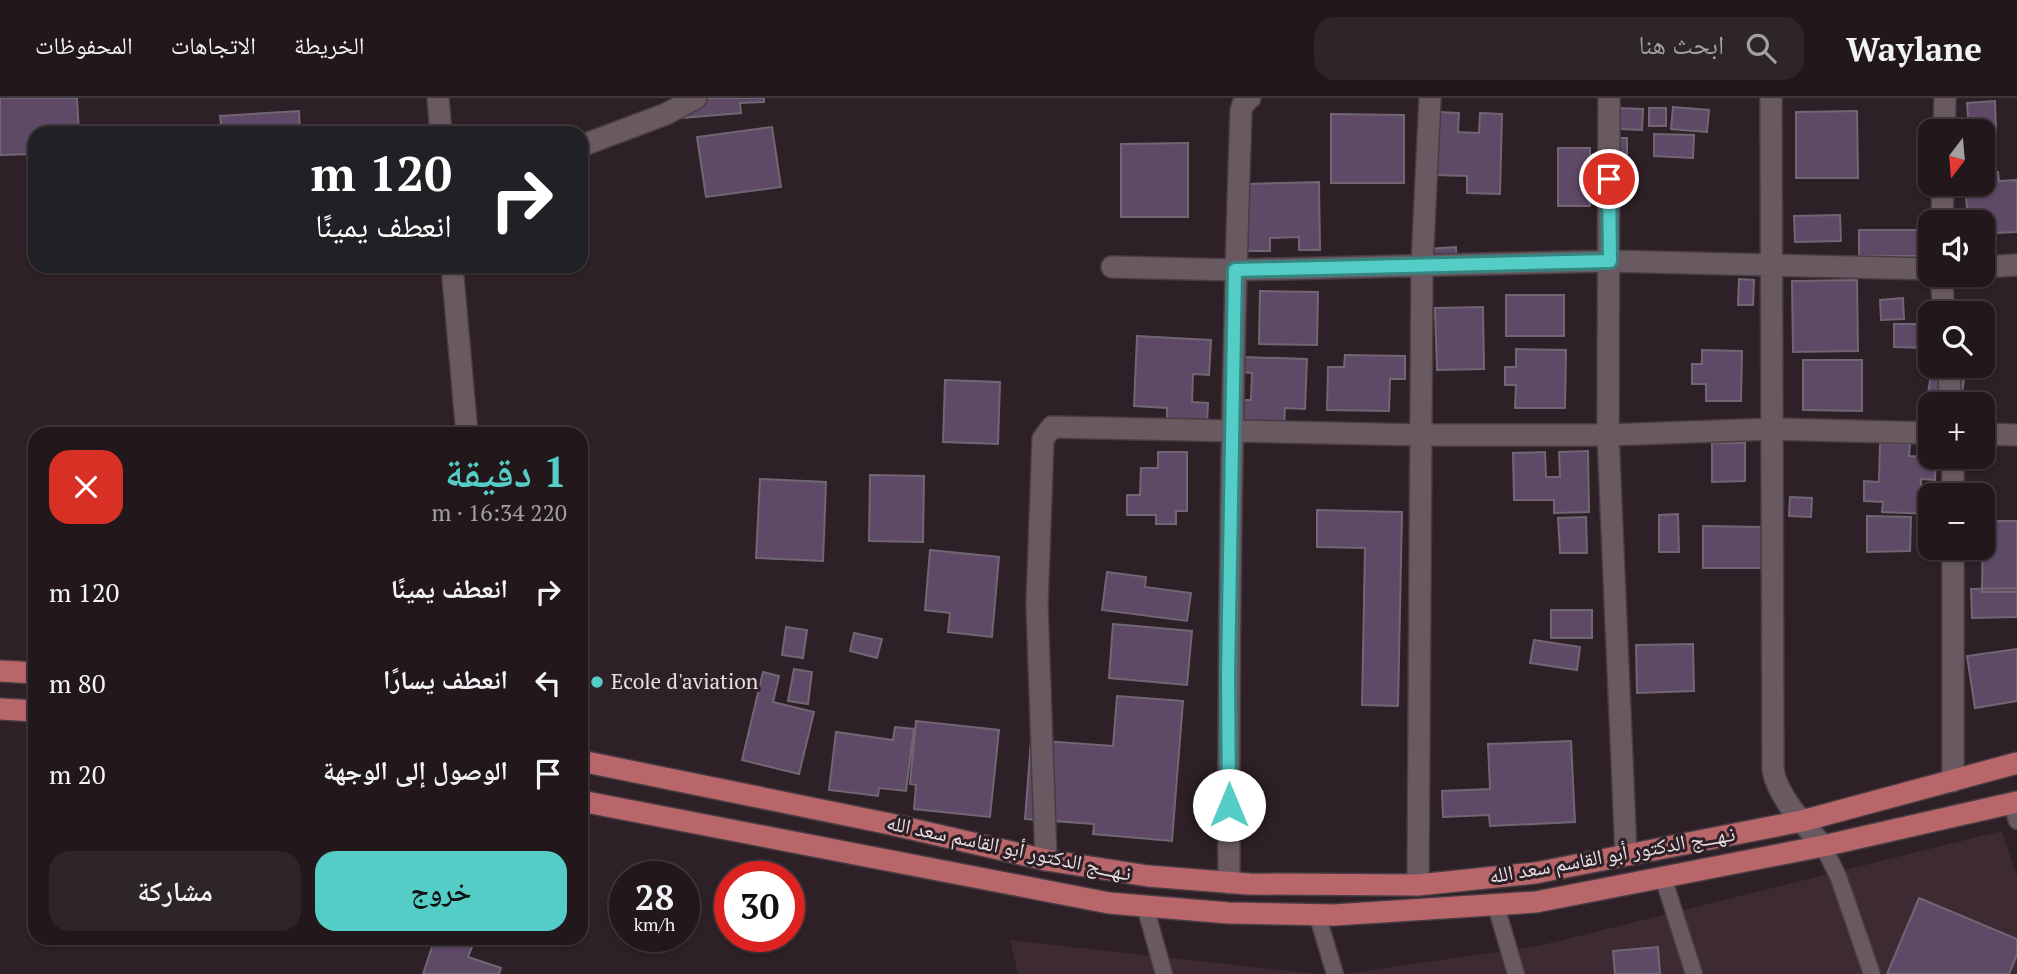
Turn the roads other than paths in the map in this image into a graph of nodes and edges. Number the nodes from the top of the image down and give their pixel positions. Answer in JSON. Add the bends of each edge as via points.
{"nodes":[{"id":1,"x":438,"y":98,"type":"edge"},
{"id":2,"x":696,"y":98,"type":"edge"},
{"id":3,"x":1250,"y":98,"type":"edge"},
{"id":4,"x":1430,"y":98,"type":"edge"},
{"id":5,"x":1609,"y":98,"type":"edge"},
{"id":6,"x":1771,"y":98,"type":"edge"},
{"id":7,"x":1945,"y":98,"type":"edge"},
{"id":8,"x":1944,"y":119,"type":"edge"},
{"id":9,"x":440,"y":126,"type":"edge"},
{"id":10,"x":588,"y":143,"type":"edge"},
{"id":11,"x":1610,"y":261,"type":"junction"},
{"id":12,"x":1770,"y":264,"type":"junction"},
{"id":13,"x":1422,"y":265,"type":"junction"},
{"id":14,"x":2017,"y":265,"type":"edge"},
{"id":15,"x":1995,"y":266,"type":"edge"},
{"id":16,"x":1112,"y":267,"type":"dead end"},
{"id":17,"x":1918,"y":269,"type":"edge"},
{"id":18,"x":1235,"y":270,"type":"junction"},
{"id":19,"x":453,"y":273,"type":"edge"},
{"id":20,"x":466,"y":427,"type":"edge"},
{"id":21,"x":1773,"y":429,"type":"junction"},
{"id":22,"x":1234,"y":430,"type":"junction"},
{"id":23,"x":1918,"y":433,"type":"edge"},
{"id":24,"x":1995,"y":434,"type":"edge"},
{"id":25,"x":1422,"y":435,"type":"junction"},
{"id":26,"x":1608,"y":435,"type":"junction"},
{"id":27,"x":2017,"y":435,"type":"edge"},
{"id":28,"x":1953,"y":560,"type":"edge"},
{"id":29,"x":0,"y":671,"type":"edge"},
{"id":30,"x":28,"y":673,"type":"edge"},
{"id":31,"x":0,"y":709,"type":"edge"},
{"id":32,"x":28,"y":711,"type":"edge"},
{"id":33,"x":588,"y":762,"type":"edge"},
{"id":34,"x":2017,"y":763,"type":"edge"},
{"id":35,"x":1953,"y":781,"type":"junction"},
{"id":36,"x":588,"y":802,"type":"edge"},
{"id":37,"x":2015,"y":809,"type":"edge"},
{"id":38,"x":1802,"y":821,"type":"junction"},
{"id":39,"x":1823,"y":846,"type":"junction"},
{"id":40,"x":1626,"y":854,"type":"junction"},
{"id":41,"x":1046,"y":860,"type":"junction"},
{"id":42,"x":1663,"y":877,"type":"junction"},
{"id":43,"x":1229,"y":883,"type":"junction"},
{"id":44,"x":1418,"y":885,"type":"junction"},
{"id":45,"x":1144,"y":906,"type":"junction"},
{"id":46,"x":1496,"y":906,"type":"junction"},
{"id":47,"x":1317,"y":914,"type":"junction"},
{"id":48,"x":1164,"y":974,"type":"edge"},
{"id":49,"x":1335,"y":974,"type":"edge"},
{"id":50,"x":1516,"y":974,"type":"edge"},
{"id":51,"x":1694,"y":974,"type":"edge"},
{"id":52,"x":1872,"y":974,"type":"edge"}],
"edges":[{"from":1,"to":9,"type":"street"},
{"from":2,"to":10,"type":"street"},
{"from":3,"to":18,"type":"street","via":[[1241,111]]},
{"from":4,"to":13,"type":"street"},
{"from":5,"to":11,"type":"street"},
{"from":6,"to":12,"type":"street"},
{"from":7,"to":8,"type":"street"},
{"from":11,"to":12,"type":"street"},
{"from":11,"to":13,"type":"street"},
{"from":11,"to":26,"type":"street"},
{"from":12,"to":17,"type":"street"},
{"from":12,"to":21,"type":"street"},
{"from":13,"to":18,"type":"street"},
{"from":13,"to":25,"type":"street"},
{"from":14,"to":15,"type":"street"},
{"from":16,"to":18,"type":"street"},
{"from":18,"to":22,"type":"street"},
{"from":19,"to":20,"type":"street"},
{"from":21,"to":23,"type":"street"},
{"from":21,"to":26,"type":"street"},
{"from":21,"to":38,"type":"street","via":[[1773,771]]},
{"from":22,"to":25,"type":"street"},
{"from":22,"to":41,"type":"street","via":[[1052,427],[1046,432],[1037,605]]},
{"from":22,"to":43,"type":"street"},
{"from":24,"to":27,"type":"street"},
{"from":25,"to":26,"type":"street"},
{"from":25,"to":44,"type":"street"},
{"from":26,"to":40,"type":"street"},
{"from":28,"to":35,"type":"street"},
{"from":29,"to":30,"type":"main road"},
{"from":31,"to":32,"type":"main road"},
{"from":33,"to":41,"type":"main road","name":"نـهـــج الدكتور أبو القاسم سعد الله"},
{"from":34,"to":35,"type":"main road","name":"نـهـــج الدكتور أبو القاسم سعد الله"},
{"from":35,"to":38,"type":"main road","name":"نـهـــج الدكتور أبو القاسم سعد الله"},
{"from":36,"to":45,"type":"main road","name":"نـهـــج الدكتور أبو القاسم سعد الله"},
{"from":37,"to":39,"type":"main road","name":"نـهـــج الدكتور أبو القاسم سعد الله"},
{"from":38,"to":39,"type":"street"},
{"from":38,"to":40,"type":"main road","name":"نـهـــج الدكتور أبو القاسم سعد الله"},
{"from":39,"to":42,"type":"main road","name":"نـهـــج الدكتور أبو القاسم سعد الله"},
{"from":39,"to":52,"type":"lane"},
{"from":40,"to":44,"type":"main road","name":"نـهـــج الدكتور أبو القاسم سعد الله","via":[[1535,873]]},
{"from":41,"to":43,"type":"main road","name":"نـهـــج الدكتور أبو القاسم سعد الله"},
{"from":42,"to":46,"type":"main road","name":"نـهـــج الدكتور أبو القاسم سعد الله"},
{"from":42,"to":51,"type":"lane"},
{"from":43,"to":44,"type":"main road","name":"نـهـــج الدكتور أبو القاسم سعد الله"},
{"from":45,"to":47,"type":"main road","name":"نـهـــج الدكتور أبو القاسم سعد الله"},
{"from":45,"to":48,"type":"lane"},
{"from":46,"to":47,"type":"main road","name":"نـهـــج الدكتور أبو القاسم سعد الله"},
{"from":46,"to":50,"type":"lane"},
{"from":47,"to":49,"type":"lane"}]}
